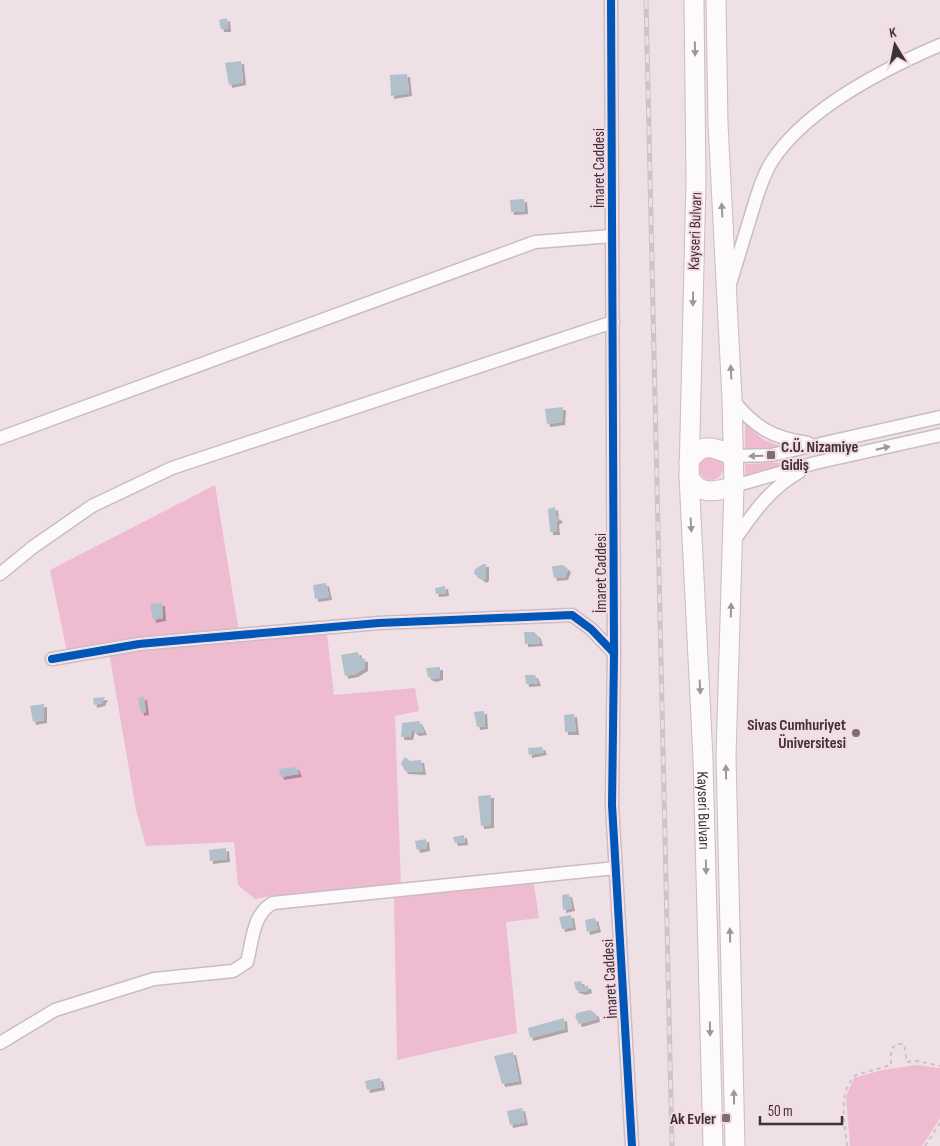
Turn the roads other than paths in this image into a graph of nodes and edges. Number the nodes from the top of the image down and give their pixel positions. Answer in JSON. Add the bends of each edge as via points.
{"nodes":[{"id":1,"x":610,"y":0,"type":"edge"},
{"id":2,"x":694,"y":0,"type":"edge"},
{"id":3,"x":716,"y":0,"type":"edge"},
{"id":4,"x":940,"y":45,"type":"edge"},
{"id":5,"x":612,"y":236,"type":"junction"},
{"id":6,"x":727,"y":294,"type":"junction"},
{"id":7,"x":612,"y":322,"type":"junction"},
{"id":8,"x":732,"y":400,"type":"junction"},
{"id":9,"x":940,"y":417,"type":"edge"},
{"id":10,"x":940,"y":434,"type":"edge"},
{"id":11,"x":0,"y":438,"type":"edge"},
{"id":12,"x":816,"y":444,"type":"junction"},
{"id":13,"x":734,"y":456,"type":"junction"},
{"id":14,"x":815,"y":463,"type":"junction"},
{"id":15,"x":689,"y":469,"type":"junction"},
{"id":16,"x":734,"y":486,"type":"junction"},
{"id":17,"x":733,"y":542,"type":"junction"},
{"id":18,"x":0,"y":574,"type":"edge"},
{"id":19,"x":614,"y":653,"type":"junction"},
{"id":20,"x":52,"y":659,"type":"dead end"},
{"id":21,"x":616,"y":868,"type":"junction"},
{"id":22,"x":0,"y":1043,"type":"edge"},
{"id":23,"x":632,"y":1146,"type":"edge"},
{"id":24,"x":713,"y":1146,"type":"edge"},
{"id":25,"x":735,"y":1146,"type":"edge"}],
"edges":[{"from":1,"to":5,"type":"street","name":"İmaret Caddesi"},
{"from":2,"to":15,"type":"highway","name":"Kayseri Bulvarı","one_way":true,"via":[[696,181]]},
{"from":6,"to":3,"type":"highway","name":"Kayseri Bulvarı","one_way":true,"via":[[718,124]]},
{"from":4,"to":6,"type":"street","via":[[886,71],[839,99],[790,138],[760,185]]},
{"from":5,"to":7,"type":"street","name":"İmaret Caddesi"},
{"from":5,"to":11,"type":"street","via":[[535,242]]},
{"from":8,"to":6,"type":"highway","name":"Kayseri Bulvarı","one_way":true},
{"from":7,"to":18,"type":"street","via":[[172,468],[92,506]]},
{"from":7,"to":19,"type":"street","name":"İmaret Caddesi"},
{"from":8,"to":12,"type":"street","via":[[746,416],[773,434],[783,439]]},
{"from":8,"to":13,"type":"highway","name":"Kayseri Bulvarı"},
{"from":9,"to":12,"type":"street"},
{"from":14,"to":10,"type":"street","one_way":true},
{"from":12,"to":13,"type":"street","one_way":true,"via":[[771,455]]},
{"from":13,"to":15,"type":"highway","via":[[709,447],[695,453]]},
{"from":13,"to":16,"type":"highway"},
{"from":14,"to":16,"type":"street"},
{"from":14,"to":17,"type":"street","via":[[773,490]]},
{"from":15,"to":16,"type":"highway","via":[[695,486],[703,491]]},
{"from":15,"to":24,"type":"highway","name":"Kayseri Bulvarı","one_way":true,"via":[[703,759]]},
{"from":16,"to":17,"type":"highway","name":"Kayseri Bulvarı"},
{"from":25,"to":17,"type":"highway","name":"Kayseri Bulvarı","one_way":true,"via":[[726,756]]},
{"from":19,"to":20,"type":"street","via":[[592,629],[572,615],[378,623],[139,644]]},
{"from":19,"to":21,"type":"street","name":"İmaret Caddesi","via":[[612,805]]},
{"from":21,"to":22,"type":"street","via":[[274,903],[264,908],[258,918],[247,962],[233,971],[154,979],[55,1010]]},
{"from":21,"to":23,"type":"street","name":"İmaret Caddesi"}]}
